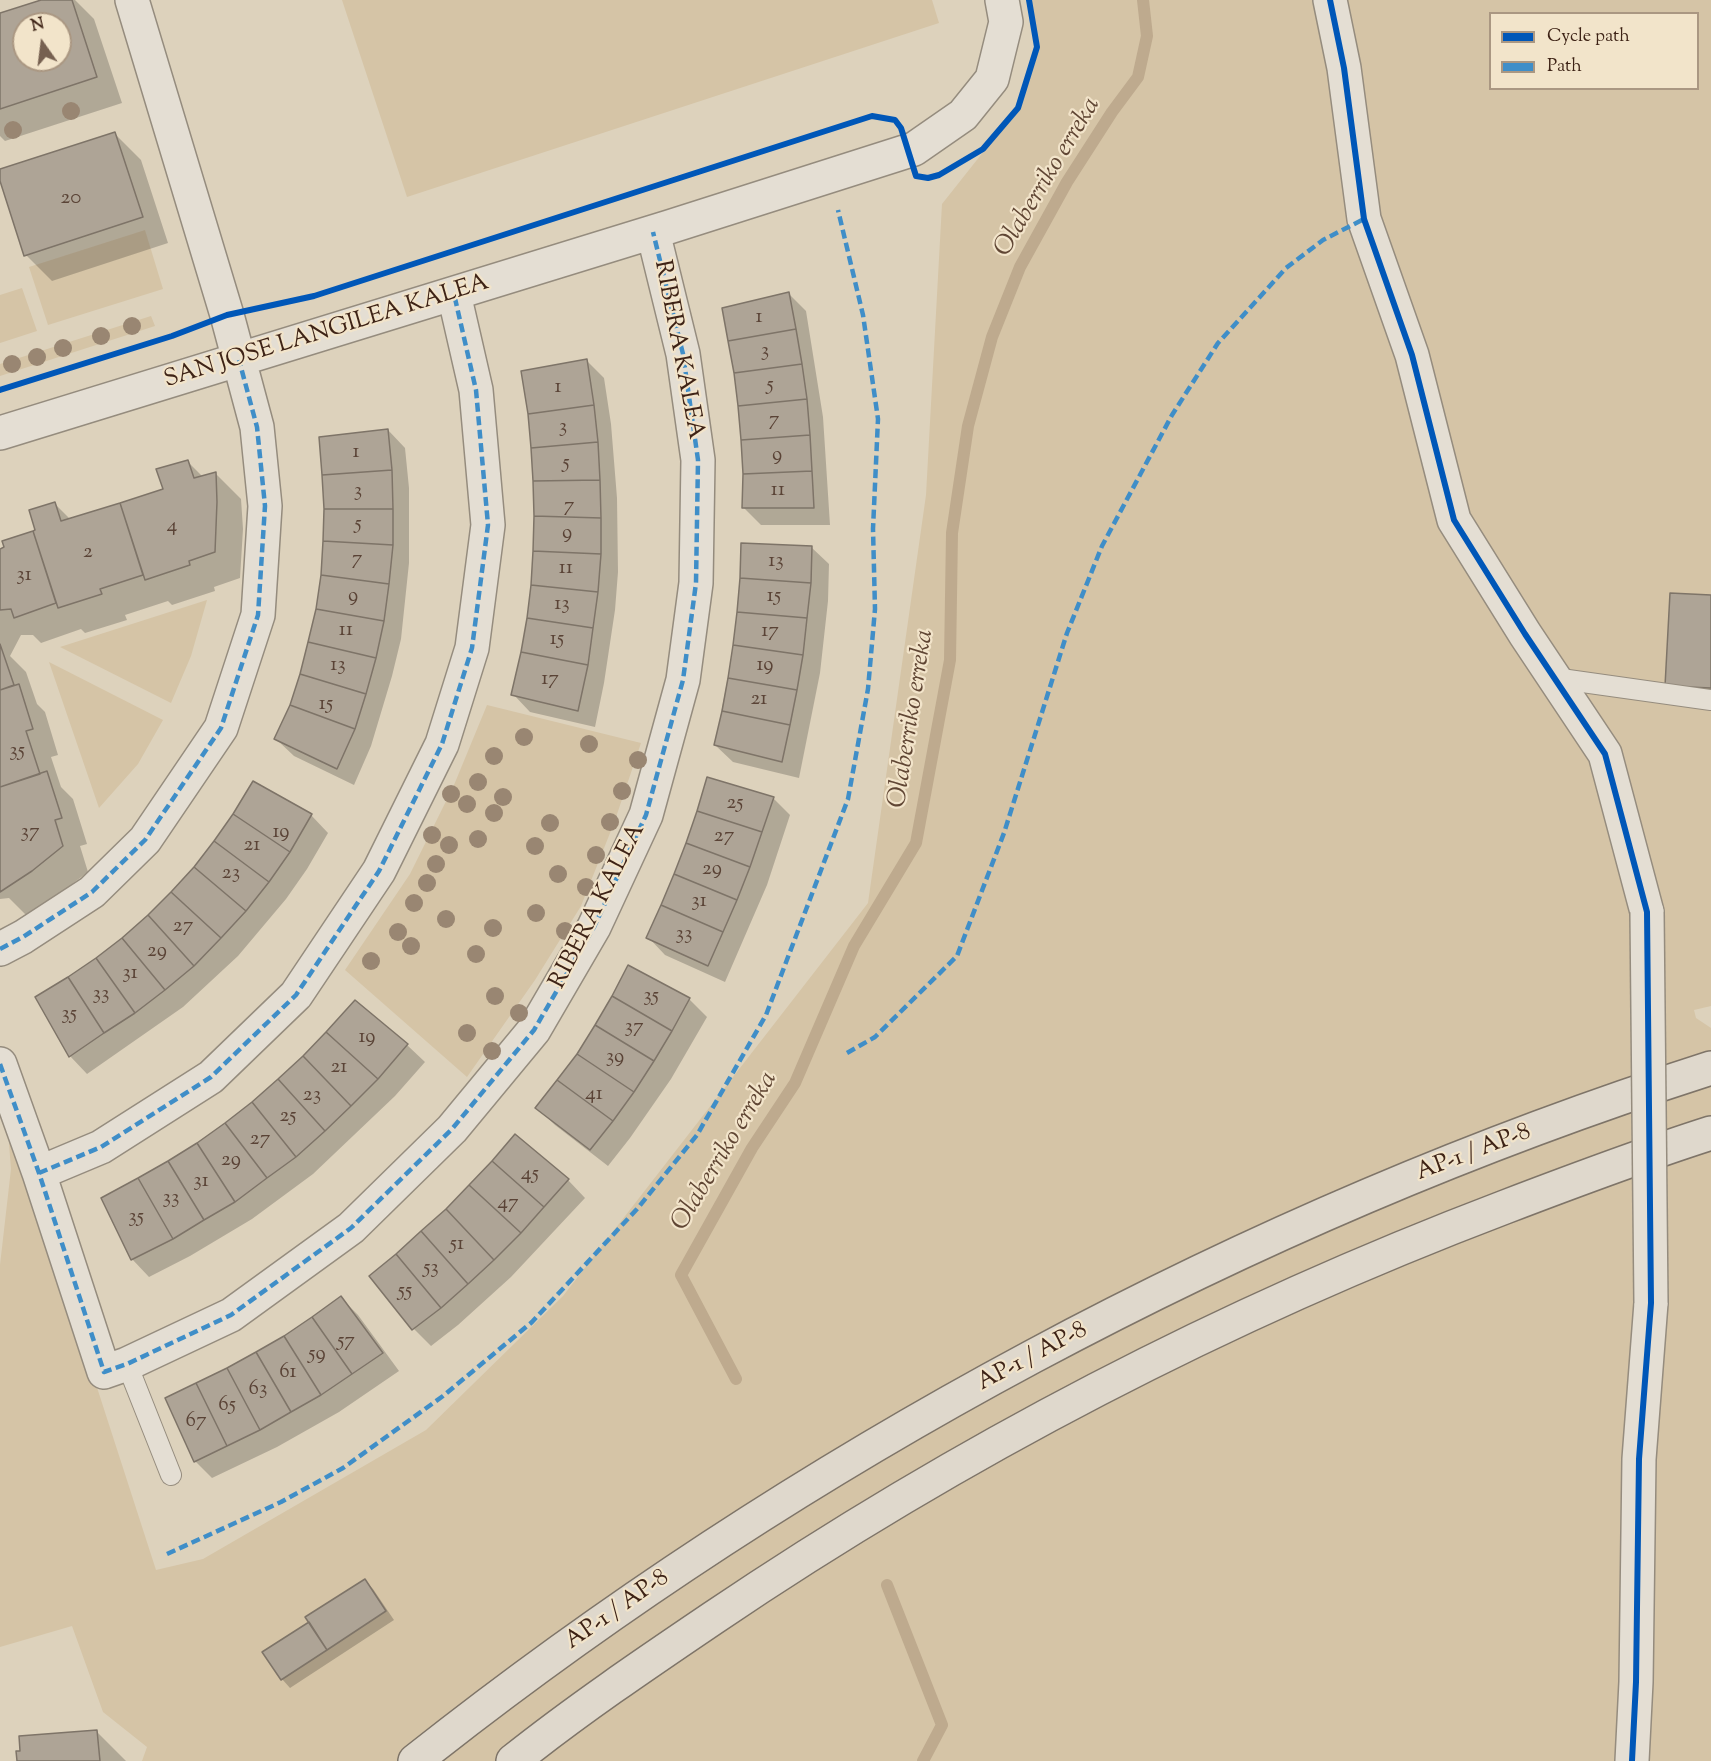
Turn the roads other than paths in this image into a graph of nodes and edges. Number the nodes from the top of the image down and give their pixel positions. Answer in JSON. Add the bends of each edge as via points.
{"nodes":[{"id":1,"x":132,"y":0,"type":"edge"},
{"id":2,"x":1002,"y":0,"type":"edge"},
{"id":3,"x":1330,"y":0,"type":"edge"},
{"id":4,"x":653,"y":232,"type":"junction"},
{"id":5,"x":454,"y":294,"type":"junction"},
{"id":6,"x":239,"y":360,"type":"junction"},
{"id":7,"x":0,"y":433,"type":"edge"},
{"id":8,"x":1554,"y":678,"type":"junction"},
{"id":9,"x":1711,"y":700,"type":"edge"},
{"id":10,"x":0,"y":949,"type":"edge"},
{"id":11,"x":0,"y":1064,"type":"edge"},
{"id":12,"x":1711,"y":1068,"type":"edge"},
{"id":13,"x":1711,"y":1133,"type":"edge"},
{"id":14,"x":39,"y":1173,"type":"junction"},
{"id":15,"x":116,"y":1368,"type":"junction"},
{"id":16,"x":171,"y":1475,"type":"dead end"},
{"id":17,"x":415,"y":1761,"type":"edge"},
{"id":18,"x":513,"y":1761,"type":"edge"},
{"id":19,"x":1632,"y":1761,"type":"edge"}],
"edges":[{"from":1,"to":6,"type":"street"},
{"from":2,"to":4,"type":"street","name":"SAN JOSE LANGILEA KALEA","via":[[1006,22],[992,79],[963,115],[914,148]]},
{"from":3,"to":8,"type":"street","via":[[1344,68],[1364,219],[1412,355],[1454,520]]},
{"from":4,"to":5,"type":"street","name":"SAN JOSE LANGILEA KALEA"},
{"from":4,"to":15,"type":"street","name":"RIBERA KALEA","via":[[683,354],[698,460],[696,583],[682,680],[646,815],[594,927],[534,1030],[452,1129],[351,1228],[231,1315]]},
{"from":5,"to":6,"type":"street","name":"SAN JOSE LANGILEA KALEA"},
{"from":5,"to":14,"type":"street","via":[[476,390],[488,525],[472,648],[442,744],[379,872],[296,995],[211,1077],[101,1147]]},
{"from":6,"to":7,"type":"street","name":"SAN JOSE LANGILEA KALEA"},
{"from":6,"to":10,"type":"street","via":[[257,427],[265,506],[258,615],[221,728],[145,840],[92,892]]},
{"from":8,"to":9,"type":"lane"},
{"from":8,"to":19,"type":"street","bridge":true,"via":[[1605,754],[1647,912],[1651,1303],[1639,1459]]},
{"from":11,"to":14,"type":"street"},
{"from":12,"to":17,"type":"highway","name":"AP-1 / AP-8","via":[[1524,1134],[1387,1188],[1120,1312],[990,1380],[738,1530],[606,1618]]},
{"from":13,"to":18,"type":"highway","via":[[1412,1243],[1279,1301],[1118,1379],[951,1469],[780,1573],[650,1660]]},
{"from":14,"to":15,"type":"street"},
{"from":15,"to":16,"type":"lane"}]}
